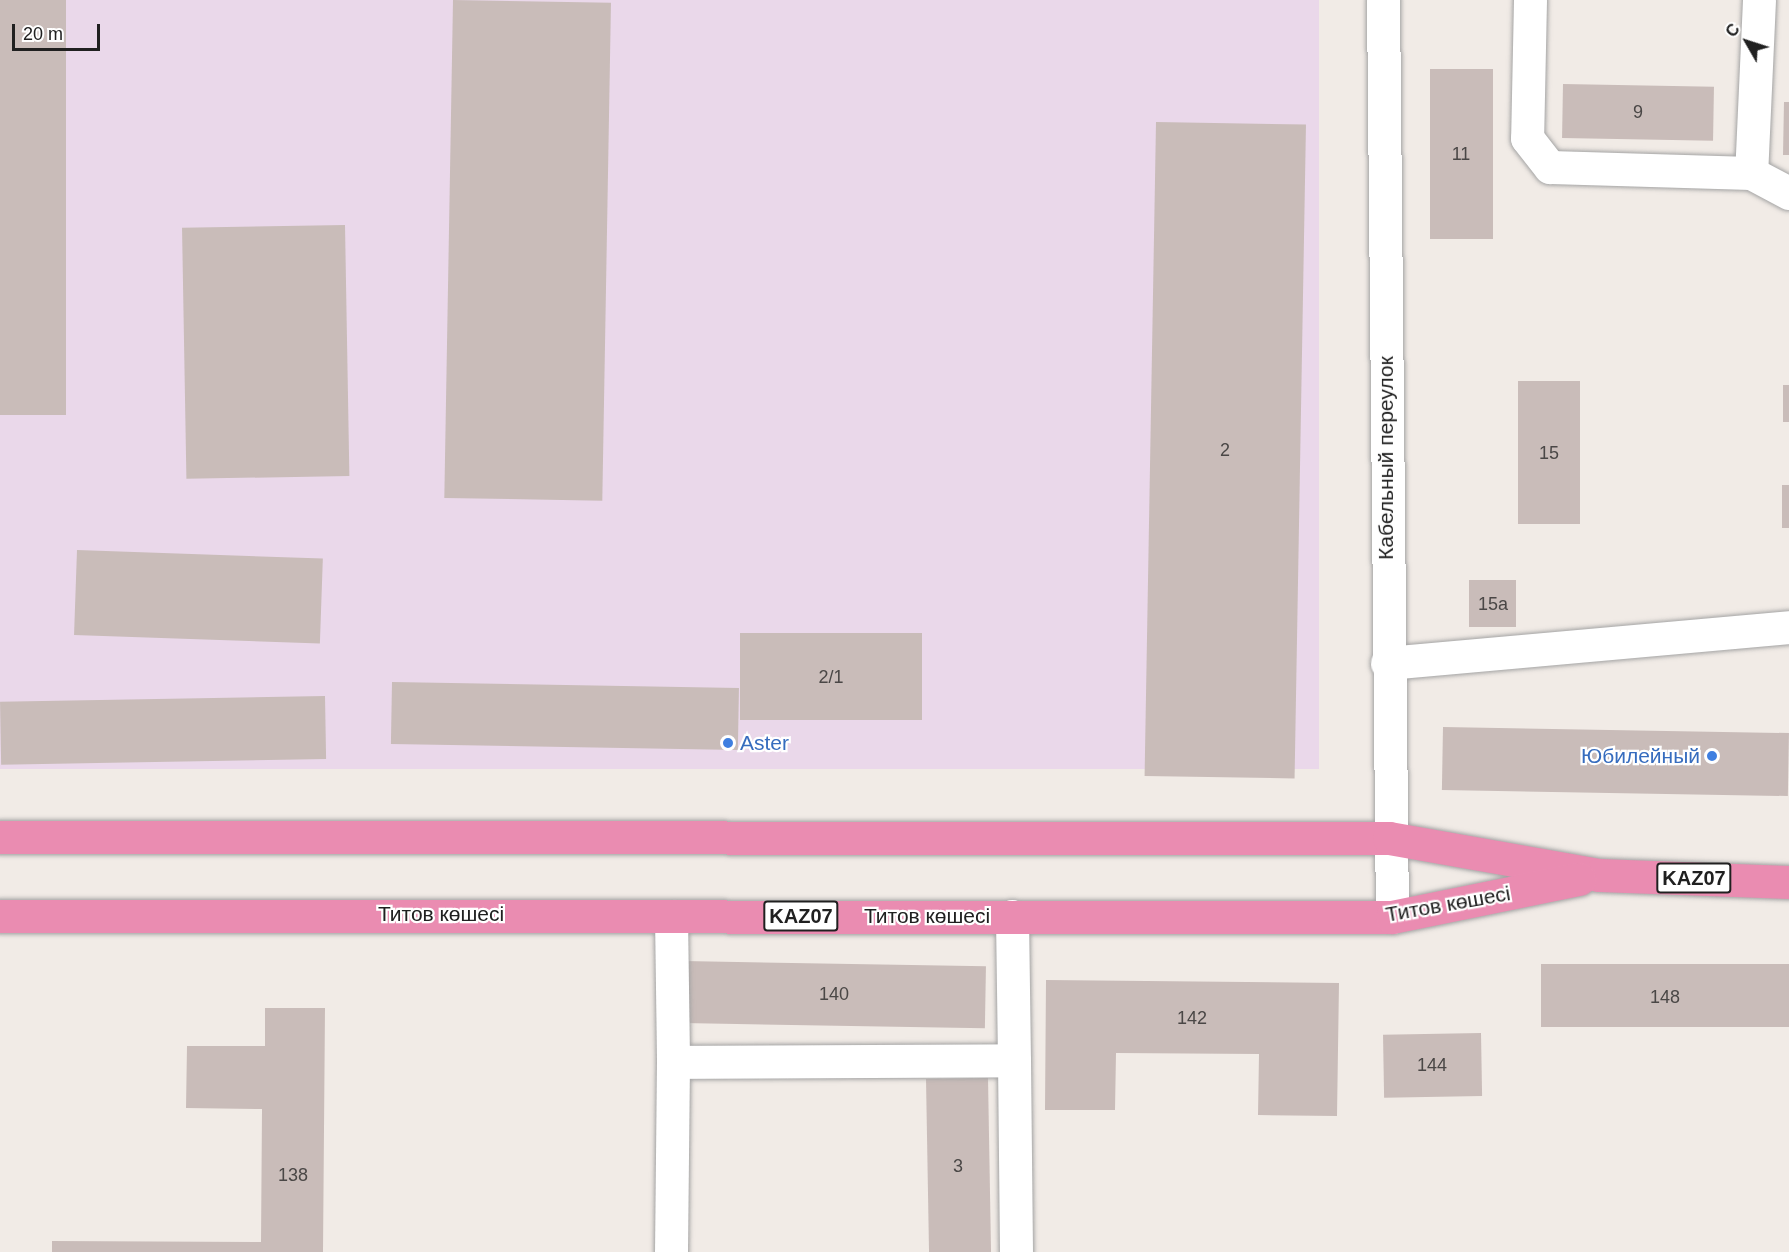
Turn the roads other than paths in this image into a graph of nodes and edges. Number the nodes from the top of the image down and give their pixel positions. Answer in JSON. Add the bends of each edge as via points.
{"nodes":[{"id":1,"x":1383,"y":0,"type":"edge"},
{"id":2,"x":1530,"y":0,"type":"edge"},
{"id":3,"x":1759,"y":0,"type":"edge"},
{"id":4,"x":1751,"y":172,"type":"junction"},
{"id":5,"x":1789,"y":193,"type":"edge"},
{"id":6,"x":1789,"y":627,"type":"edge"},
{"id":7,"x":1387,"y":663,"type":"junction"},
{"id":8,"x":0,"y":837,"type":"edge"},
{"id":9,"x":1389,"y":838,"type":"junction"},
{"id":10,"x":1599,"y":875,"type":"junction"},
{"id":11,"x":1789,"y":882,"type":"edge"},
{"id":12,"x":0,"y":916,"type":"edge"},
{"id":13,"x":671,"y":916,"type":"junction"},
{"id":14,"x":1012,"y":916,"type":"junction"},
{"id":15,"x":1392,"y":917,"type":"junction"},
{"id":16,"x":1014,"y":1060,"type":"junction"},
{"id":17,"x":673,"y":1062,"type":"junction"},
{"id":18,"x":671,"y":1252,"type":"edge"},
{"id":19,"x":1016,"y":1252,"type":"edge"}],
"edges":[{"from":1,"to":7,"type":"street","name":"Кабельный переулок"},
{"from":2,"to":4,"type":"street","via":[[1527,138],[1550,167]]},
{"from":3,"to":4,"type":"street"},
{"from":4,"to":5,"type":"street"},
{"from":6,"to":7,"type":"street"},
{"from":7,"to":9,"type":"street","name":"Кабельный переулок"},
{"from":8,"to":9,"type":"highway","name":"Титов көшесі","number":"KAZ07"},
{"from":9,"to":10,"type":"highway","name":"Титов көшесі","number":"KAZ07"},
{"from":9,"to":15,"type":"street","name":"Кабельный переулок"},
{"from":10,"to":11,"type":"highway","name":"Титов көшесі","number":"KAZ07"},
{"from":10,"to":15,"type":"highway","name":"Титов көшесі","number":"KAZ07"},
{"from":12,"to":13,"type":"highway","name":"Титов көшесі","number":"KAZ07"},
{"from":13,"to":14,"type":"highway","name":"Титов көшесі","number":"KAZ07"},
{"from":13,"to":17,"type":"street"},
{"from":14,"to":15,"type":"highway","name":"Титов көшесі","number":"KAZ07"},
{"from":14,"to":16,"type":"street"},
{"from":16,"to":17,"type":"street"},
{"from":16,"to":19,"type":"street"},
{"from":17,"to":18,"type":"street"}]}
